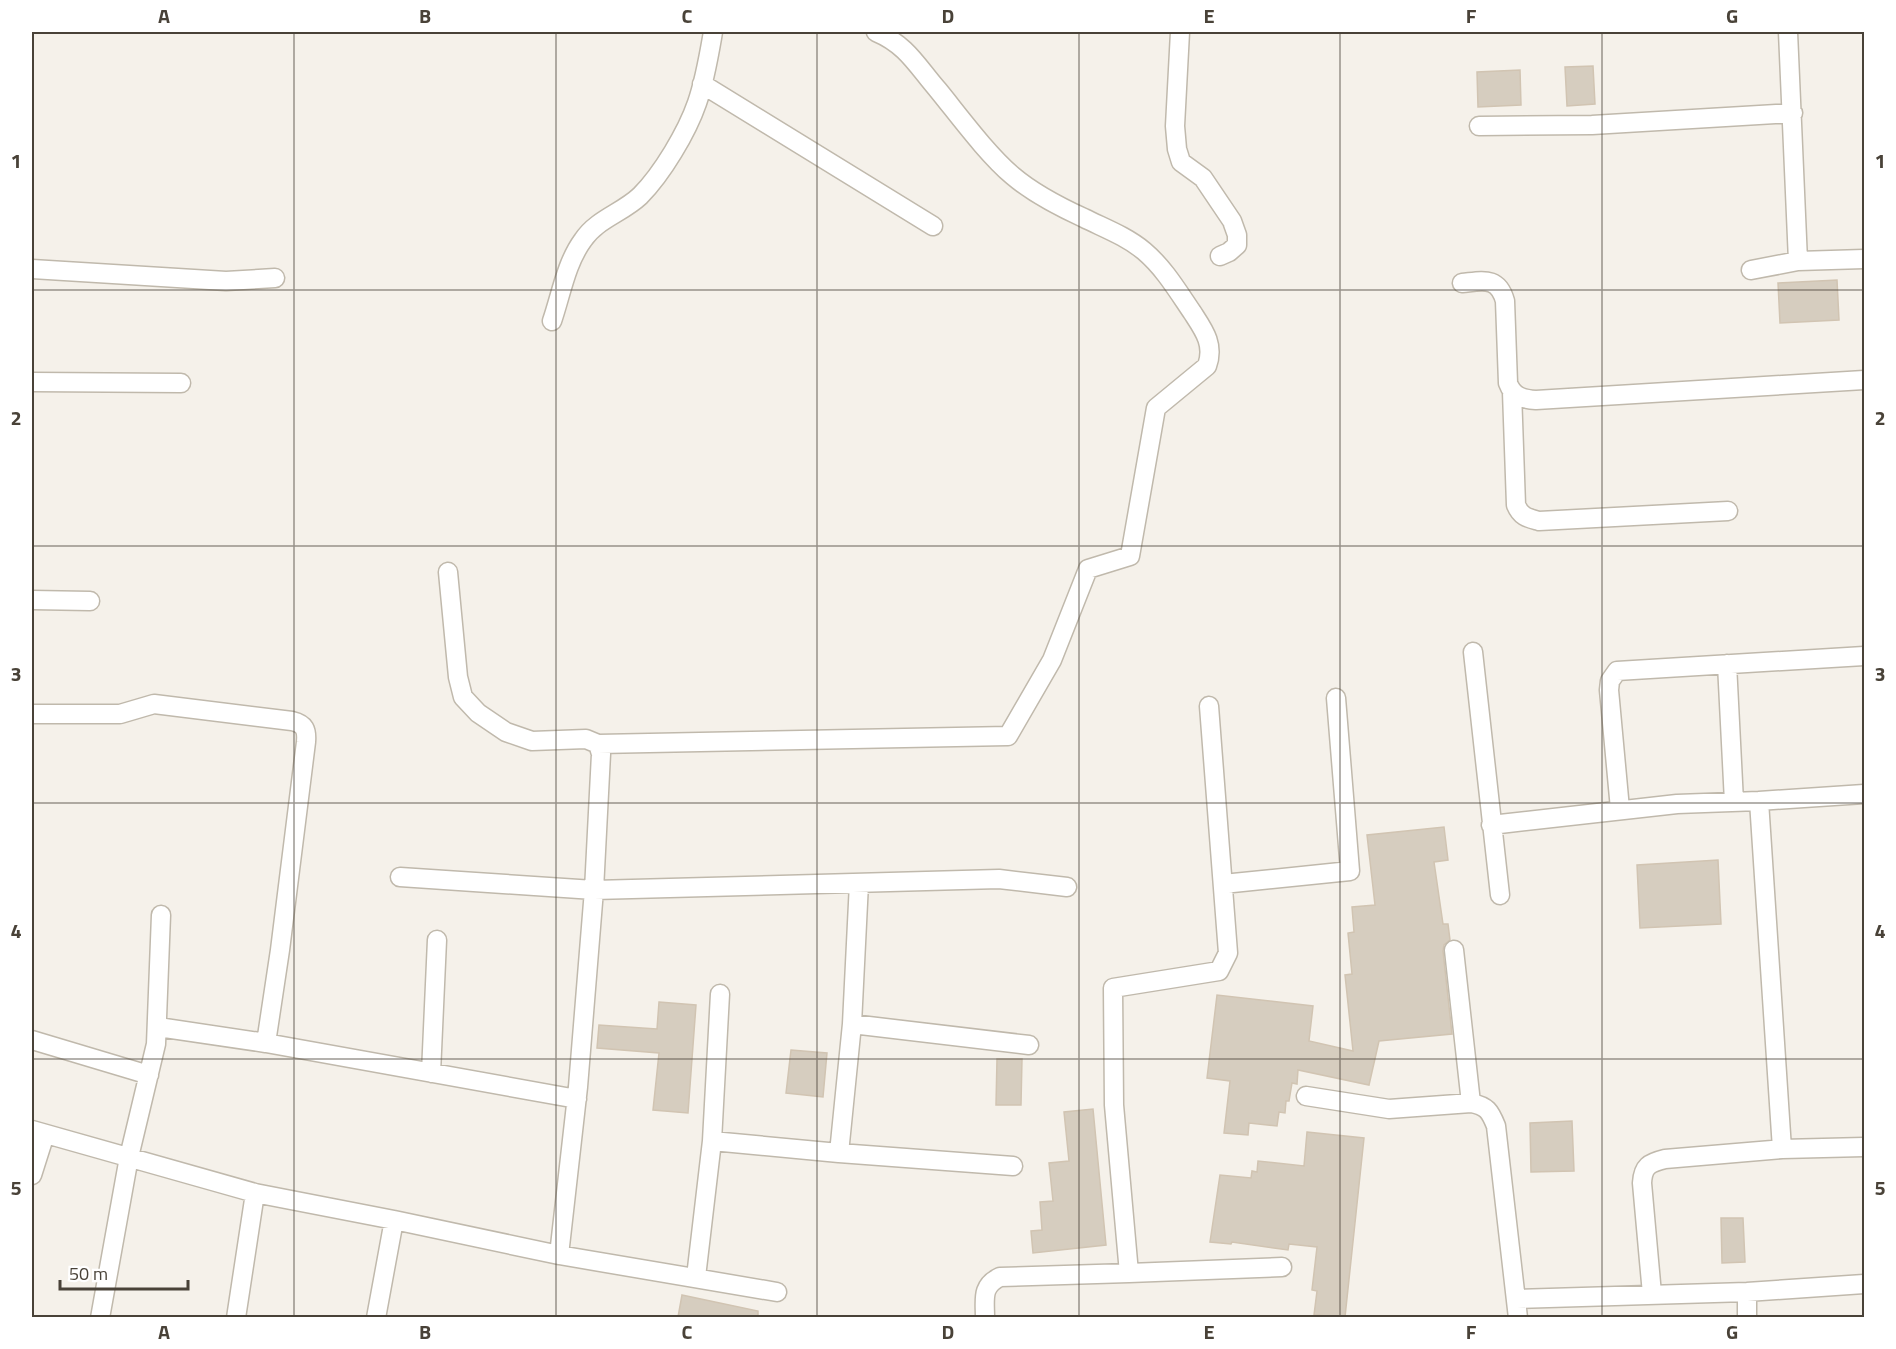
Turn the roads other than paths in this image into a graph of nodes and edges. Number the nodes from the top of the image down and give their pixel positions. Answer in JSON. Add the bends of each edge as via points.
{"nodes":[{"id":1,"x":713,"y":32,"type":"edge"},
{"id":2,"x":876,"y":32,"type":"edge"},
{"id":3,"x":1180,"y":32,"type":"edge"},
{"id":4,"x":1788,"y":32,"type":"edge"},
{"id":5,"x":702,"y":84,"type":"junction"},
{"id":6,"x":1793,"y":113,"type":"junction"},
{"id":7,"x":1479,"y":126,"type":"dead end"},
{"id":8,"x":933,"y":226,"type":"dead end"},
{"id":9,"x":1220,"y":256,"type":"dead end"},
{"id":10,"x":1864,"y":259,"type":"edge"},
{"id":11,"x":1798,"y":261,"type":"junction"},
{"id":12,"x":32,"y":269,"type":"edge"},
{"id":13,"x":1751,"y":270,"type":"dead end"},
{"id":14,"x":275,"y":278,"type":"dead end"},
{"id":15,"x":1462,"y":283,"type":"dead end"},
{"id":16,"x":552,"y":321,"type":"dead end"},
{"id":17,"x":1864,"y":380,"type":"edge"},
{"id":18,"x":32,"y":382,"type":"edge"},
{"id":19,"x":181,"y":383,"type":"dead end"},
{"id":20,"x":1512,"y":392,"type":"junction"},
{"id":21,"x":1728,"y":512,"type":"dead end"},
{"id":22,"x":447,"y":572,"type":"dead end"},
{"id":23,"x":32,"y":600,"type":"edge"},
{"id":24,"x":90,"y":601,"type":"dead end"},
{"id":25,"x":1473,"y":652,"type":"dead end"},
{"id":26,"x":1864,"y":656,"type":"edge"},
{"id":27,"x":1727,"y":664,"type":"junction"},
{"id":28,"x":1336,"y":698,"type":"dead end"},
{"id":29,"x":1209,"y":706,"type":"dead end"},
{"id":30,"x":32,"y":714,"type":"edge"},
{"id":31,"x":598,"y":744,"type":"junction"},
{"id":32,"x":1864,"y":794,"type":"edge"},
{"id":33,"x":1759,"y":801,"type":"junction"},
{"id":34,"x":1734,"y":802,"type":"junction"},
{"id":35,"x":1620,"y":809,"type":"junction"},
{"id":36,"x":1491,"y":825,"type":"junction"},
{"id":37,"x":400,"y":877,"type":"dead end"},
{"id":38,"x":859,"y":883,"type":"junction"},
{"id":39,"x":1222,"y":885,"type":"junction"},
{"id":40,"x":1067,"y":887,"type":"dead end"},
{"id":41,"x":594,"y":890,"type":"junction"},
{"id":42,"x":1500,"y":895,"type":"dead end"},
{"id":43,"x":161,"y":915,"type":"dead end"},
{"id":44,"x":437,"y":940,"type":"dead end"},
{"id":45,"x":1454,"y":950,"type":"dead end"},
{"id":46,"x":720,"y":994,"type":"dead end"},
{"id":47,"x":852,"y":1024,"type":"junction"},
{"id":48,"x":158,"y":1027,"type":"junction"},
{"id":49,"x":32,"y":1040,"type":"edge"},
{"id":50,"x":266,"y":1043,"type":"junction"},
{"id":51,"x":1029,"y":1045,"type":"dead end"},
{"id":52,"x":431,"y":1073,"type":"junction"},
{"id":53,"x":149,"y":1075,"type":"junction"},
{"id":54,"x":1306,"y":1096,"type":"dead end"},
{"id":55,"x":577,"y":1099,"type":"junction"},
{"id":56,"x":1471,"y":1103,"type":"junction"},
{"id":57,"x":38,"y":1132,"type":"edge"},
{"id":58,"x":712,"y":1141,"type":"junction"},
{"id":59,"x":1864,"y":1147,"type":"edge"},
{"id":60,"x":1782,"y":1149,"type":"junction"},
{"id":61,"x":839,"y":1153,"type":"junction"},
{"id":62,"x":129,"y":1157,"type":"junction"},
{"id":63,"x":1013,"y":1166,"type":"dead end"},
{"id":64,"x":32,"y":1175,"type":"edge"},
{"id":65,"x":255,"y":1193,"type":"junction"},
{"id":66,"x":394,"y":1220,"type":"junction"},
{"id":67,"x":560,"y":1255,"type":"junction"},
{"id":68,"x":1282,"y":1267,"type":"dead end"},
{"id":69,"x":1129,"y":1273,"type":"junction"},
{"id":70,"x":696,"y":1277,"type":"junction"},
{"id":71,"x":1864,"y":1284,"type":"edge"},
{"id":72,"x":777,"y":1292,"type":"dead end"},
{"id":73,"x":1747,"y":1292,"type":"junction"},
{"id":74,"x":1652,"y":1294,"type":"junction"},
{"id":75,"x":1518,"y":1308,"type":"edge"},
{"id":76,"x":100,"y":1317,"type":"edge"},
{"id":77,"x":236,"y":1317,"type":"edge"},
{"id":78,"x":376,"y":1317,"type":"edge"},
{"id":79,"x":985,"y":1317,"type":"edge"},
{"id":80,"x":1747,"y":1317,"type":"edge"}],
"edges":[{"from":1,"to":5,"type":"street"},
{"from":2,"to":31,"type":"street","via":[[909,53],[1013,176],[1071,212],[1119,234],[1166,272],[1208,336],[1207,366],[1156,408],[1130,556],[1088,569],[1052,660],[1008,736]]},
{"from":3,"to":9,"type":"street","via":[[1176,149],[1181,162],[1203,178],[1232,221],[1237,245]]},
{"from":4,"to":6,"type":"street"},
{"from":5,"to":8,"type":"street"},
{"from":5,"to":16,"type":"street","via":[[697,104],[656,179],[638,198],[600,222],[583,239],[572,258]]},
{"from":6,"to":7,"type":"street","via":[[1592,125]]},
{"from":6,"to":11,"type":"street"},
{"from":10,"to":11,"type":"street"},
{"from":11,"to":13,"type":"street"},
{"from":12,"to":14,"type":"street","via":[[226,281]]},
{"from":15,"to":20,"type":"street","via":[[1484,281],[1495,283],[1502,290],[1508,383]]},
{"from":17,"to":20,"type":"street","via":[[1536,400],[1523,399]]},
{"from":18,"to":19,"type":"street"},
{"from":20,"to":21,"type":"street","via":[[1516,505],[1520,514],[1539,521]]},
{"from":22,"to":31,"type":"street","via":[[463,697],[506,732],[532,741],[586,740]]},
{"from":23,"to":24,"type":"street"},
{"from":25,"to":36,"type":"street"},
{"from":26,"to":27,"type":"street"},
{"from":27,"to":34,"type":"street"},
{"from":27,"to":35,"type":"street","via":[[1624,670],[1613,675],[1610,690]]},
{"from":28,"to":39,"type":"street","via":[[1350,871]]},
{"from":29,"to":39,"type":"street"},
{"from":30,"to":50,"type":"street","via":[[120,714],[165,704],[292,721],[305,727]]},
{"from":31,"to":41,"type":"street","via":[[601,754]]},
{"from":32,"to":33,"type":"street"},
{"from":33,"to":34,"type":"street"},
{"from":33,"to":60,"type":"street"},
{"from":34,"to":35,"type":"street"},
{"from":35,"to":36,"type":"street"},
{"from":36,"to":42,"type":"street"},
{"from":37,"to":41,"type":"street"},
{"from":38,"to":40,"type":"street","via":[[999,879]]},
{"from":38,"to":41,"type":"street"},
{"from":38,"to":47,"type":"street"},
{"from":39,"to":69,"type":"street","via":[[1228,952],[1219,971],[1113,988],[1114,1105]]},
{"from":41,"to":55,"type":"street"},
{"from":43,"to":48,"type":"street"},
{"from":44,"to":52,"type":"street"},
{"from":45,"to":56,"type":"street"},
{"from":46,"to":58,"type":"street"},
{"from":47,"to":51,"type":"street"},
{"from":47,"to":61,"type":"street"},
{"from":48,"to":50,"type":"street"},
{"from":48,"to":53,"type":"street"},
{"from":49,"to":53,"type":"street"},
{"from":50,"to":52,"type":"street"},
{"from":52,"to":55,"type":"street"},
{"from":53,"to":62,"type":"street"},
{"from":54,"to":56,"type":"street","via":[[1389,1109]]},
{"from":55,"to":67,"type":"street"},
{"from":56,"to":75,"type":"street","via":[[1490,1111],[1496,1126]]},
{"from":57,"to":62,"type":"street"},
{"from":57,"to":64,"type":"street"},
{"from":58,"to":61,"type":"street"},
{"from":58,"to":70,"type":"street"},
{"from":59,"to":60,"type":"street"},
{"from":60,"to":74,"type":"street","via":[[1665,1159],[1647,1166],[1642,1172],[1642,1183]]},
{"from":61,"to":63,"type":"street"},
{"from":62,"to":65,"type":"street"},
{"from":62,"to":76,"type":"street"},
{"from":65,"to":66,"type":"street"},
{"from":65,"to":77,"type":"street"},
{"from":66,"to":67,"type":"street"},
{"from":66,"to":78,"type":"street"},
{"from":67,"to":70,"type":"street"},
{"from":68,"to":69,"type":"street"},
{"from":69,"to":79,"type":"street","via":[[1000,1277],[986,1288]]},
{"from":70,"to":72,"type":"street"},
{"from":71,"to":73,"type":"street"},
{"from":73,"to":74,"type":"street"},
{"from":73,"to":80,"type":"street"},
{"from":74,"to":75,"type":"street"}]}
